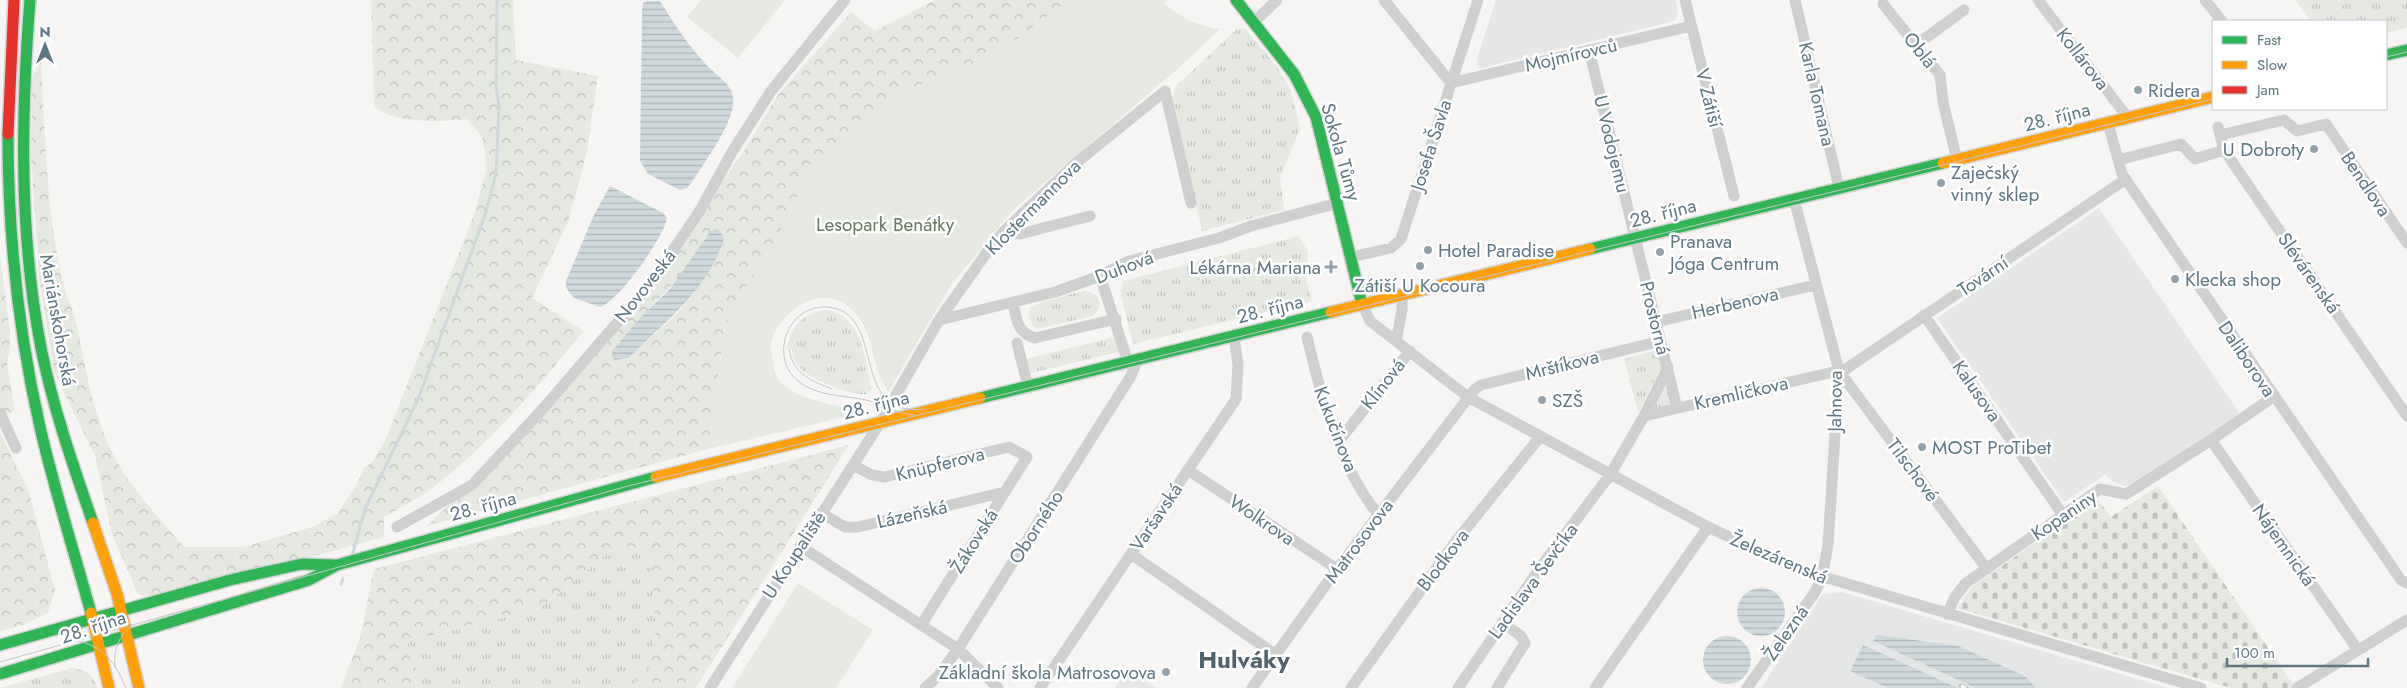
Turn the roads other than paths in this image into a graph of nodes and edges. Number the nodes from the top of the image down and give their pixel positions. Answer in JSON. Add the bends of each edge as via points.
{"nodes":[{"id":1,"x":14,"y":0,"type":"edge"},
{"id":2,"x":30,"y":0,"type":"edge"},
{"id":3,"x":845,"y":0,"type":"edge"},
{"id":4,"x":1236,"y":0,"type":"edge"},
{"id":5,"x":1277,"y":0,"type":"edge"},
{"id":6,"x":1384,"y":0,"type":"edge"},
{"id":7,"x":1478,"y":0,"type":"edge"},
{"id":8,"x":1685,"y":0,"type":"edge"},
{"id":9,"x":1795,"y":0,"type":"edge"},
{"id":10,"x":2038,"y":0,"type":"edge"},
{"id":11,"x":2206,"y":0,"type":"edge"},
{"id":12,"x":1883,"y":4,"type":"dead end"},
{"id":13,"x":1964,"y":10,"type":"dead end"},
{"id":14,"x":2221,"y":20,"type":"edge"},
{"id":15,"x":1254,"y":22,"type":"junction"},
{"id":16,"x":1691,"y":26,"type":"junction"},
{"id":17,"x":1916,"y":45,"type":"junction"},
{"id":18,"x":1589,"y":50,"type":"junction"},
{"id":19,"x":2407,"y":50,"type":"edge"},
{"id":20,"x":2387,"y":55,"type":"edge"},
{"id":21,"x":1451,"y":83,"type":"junction"},
{"id":22,"x":2212,"y":97,"type":"edge"},
{"id":23,"x":2128,"y":118,"type":"junction"},
{"id":24,"x":2108,"y":123,"type":"junction"},
{"id":25,"x":2326,"y":124,"type":"joint"},
{"id":26,"x":2224,"y":150,"type":"junction"},
{"id":27,"x":1957,"y":160,"type":"junction"},
{"id":28,"x":2118,"y":160,"type":"junction"},
{"id":29,"x":2126,"y":179,"type":"junction"},
{"id":30,"x":1839,"y":188,"type":"junction"},
{"id":31,"x":1734,"y":196,"type":"dead end"},
{"id":32,"x":1794,"y":199,"type":"junction"},
{"id":33,"x":1338,"y":203,"type":"junction"},
{"id":34,"x":1190,"y":204,"type":"dead end"},
{"id":35,"x":1090,"y":216,"type":"dead end"},
{"id":36,"x":1005,"y":230,"type":"junction"},
{"id":37,"x":1636,"y":238,"type":"junction"},
{"id":38,"x":2407,"y":244,"type":"edge"},
{"id":39,"x":1351,"y":257,"type":"junction"},
{"id":40,"x":1100,"y":276,"type":"junction"},
{"id":41,"x":1815,"y":285,"type":"junction"},
{"id":42,"x":1402,"y":295,"type":"junction"},
{"id":43,"x":1013,"y":302,"type":"junction"},
{"id":44,"x":1362,"y":304,"type":"junction"},
{"id":45,"x":1924,"y":315,"type":"junction"},
{"id":46,"x":1116,"y":318,"type":"junction"},
{"id":47,"x":939,"y":320,"type":"junction"},
{"id":48,"x":1656,"y":322,"type":"junction"},
{"id":49,"x":1234,"y":336,"type":"junction"},
{"id":50,"x":1307,"y":337,"type":"dead end"},
{"id":51,"x":1396,"y":341,"type":"junction"},
{"id":52,"x":1661,"y":341,"type":"junction"},
{"id":53,"x":1017,"y":344,"type":"dead end"},
{"id":54,"x":1410,"y":351,"type":"junction"},
{"id":55,"x":1133,"y":361,"type":"junction"},
{"id":56,"x":1668,"y":367,"type":"junction"},
{"id":57,"x":1839,"y":371,"type":"junction"},
{"id":58,"x":1028,"y":386,"type":"junction"},
{"id":59,"x":1468,"y":397,"type":"junction"},
{"id":60,"x":2273,"y":397,"type":"junction"},
{"id":61,"x":1678,"y":408,"type":"junction"},
{"id":62,"x":0,"y":413,"type":"edge"},
{"id":63,"x":1644,"y":416,"type":"junction"},
{"id":64,"x":2407,"y":416,"type":"edge"},
{"id":65,"x":880,"y":423,"type":"junction"},
{"id":66,"x":1540,"y":437,"type":"junction"},
{"id":67,"x":2211,"y":440,"type":"junction"},
{"id":68,"x":1339,"y":441,"type":"junction"},
{"id":69,"x":16,"y":448,"type":"dead end"},
{"id":70,"x":1027,"y":457,"type":"joint"},
{"id":71,"x":852,"y":465,"type":"junction"},
{"id":72,"x":1188,"y":470,"type":"junction"},
{"id":73,"x":1610,"y":475,"type":"junction"},
{"id":74,"x":1005,"y":492,"type":"junction"},
{"id":75,"x":821,"y":513,"type":"junction"},
{"id":76,"x":1378,"y":515,"type":"junction"},
{"id":77,"x":2063,"y":515,"type":"junction"},
{"id":78,"x":397,"y":527,"type":"dead end"},
{"id":79,"x":1708,"y":527,"type":"junction"},
{"id":80,"x":800,"y":546,"type":"junction"},
{"id":81,"x":1131,"y":554,"type":"junction"},
{"id":82,"x":337,"y":565,"type":"junction"},
{"id":83,"x":1337,"y":569,"type":"junction"},
{"id":84,"x":1987,"y":569,"type":"junction"},
{"id":85,"x":1822,"y":578,"type":"junction"},
{"id":86,"x":82,"y":580,"type":"junction"},
{"id":87,"x":2407,"y":583,"type":"edge"},
{"id":88,"x":120,"y":611,"type":"junction"},
{"id":89,"x":1947,"y":614,"type":"junction"},
{"id":90,"x":93,"y":618,"type":"junction"},
{"id":91,"x":2407,"y":620,"type":"edge"},
{"id":92,"x":1502,"y":623,"type":"junction"},
{"id":93,"x":921,"y":625,"type":"junction"},
{"id":94,"x":60,"y":627,"type":"junction"},
{"id":95,"x":126,"y":635,"type":"junction"},
{"id":96,"x":100,"y":644,"type":"junction"},
{"id":97,"x":0,"y":645,"type":"edge"},
{"id":98,"x":958,"y":649,"type":"junction"},
{"id":99,"x":2358,"y":650,"type":"junction"},
{"id":100,"x":1276,"y":655,"type":"junction"},
{"id":101,"x":0,"y":674,"type":"edge"},
{"id":102,"x":109,"y":688,"type":"edge"},
{"id":103,"x":139,"y":688,"type":"edge"},
{"id":104,"x":710,"y":688,"type":"edge"},
{"id":105,"x":925,"y":688,"type":"edge"},
{"id":106,"x":998,"y":688,"type":"edge"},
{"id":107,"x":1040,"y":688,"type":"edge"},
{"id":108,"x":1252,"y":688,"type":"edge"},
{"id":109,"x":1351,"y":688,"type":"edge"},
{"id":110,"x":1458,"y":688,"type":"edge"},
{"id":111,"x":1497,"y":688,"type":"edge"},
{"id":112,"x":1595,"y":688,"type":"edge"},
{"id":113,"x":1747,"y":688,"type":"edge"},
{"id":114,"x":2201,"y":688,"type":"edge"},
{"id":115,"x":2297,"y":688,"type":"edge"}],
"edges":[{"from":1,"to":86,"type":"main road","name":"Mariánskohorská","via":[[6,126],[13,275],[32,394]]},
{"from":2,"to":88,"type":"main road","name":"Mariánskohorská","via":[[23,160],[36,318],[52,394]]},
{"from":3,"to":78,"type":"street","name":"Novoveská","via":[[771,91],[699,212],[647,288],[472,485]]},
{"from":4,"to":15,"type":"main road","name":"Sokola Tůmy"},
{"from":5,"to":15,"type":"street"},
{"from":6,"to":21,"type":"street"},
{"from":7,"to":21,"type":"street","name":"Josefa Šavla"},
{"from":8,"to":16,"type":"street","name":"V Zátiší"},
{"from":9,"to":30,"type":"street","name":"Karla Tomana"},
{"from":10,"to":23,"type":"street","name":"Kollárova"},
{"from":11,"to":14,"type":"street"},
{"from":12,"to":17,"type":"street","name":"Oblá"},
{"from":13,"to":17,"type":"street"},
{"from":15,"to":33,"type":"main road","name":"Sokola Tůmy","via":[[1307,96],[1320,130]]},
{"from":16,"to":18,"type":"street","name":"Mojmírovců"},
{"from":16,"to":31,"type":"street","name":"V Zátiší"},
{"from":17,"to":27,"type":"street","name":"Oblá","via":[[1941,78],[1943,102]]},
{"from":18,"to":21,"type":"street","name":"Mojmírovců"},
{"from":18,"to":37,"type":"street","name":"U Vodojemu"},
{"from":19,"to":20,"type":"main road"},
{"from":21,"to":39,"type":"street","name":"Josefa Šavla","via":[[1401,239],[1391,248]]},
{"from":22,"to":23,"type":"main road","name":"28. října"},
{"from":23,"to":24,"type":"main road","name":"28. října"},
{"from":24,"to":27,"type":"main road","name":"28. října"},
{"from":24,"to":28,"type":"street","name":"Daliborova"},
{"from":25,"to":26,"type":"street","name":"Slévárenská","via":[[2296,131],[2284,120],[2219,131]]},
{"from":25,"to":38,"type":"street","name":"Bendlova"},
{"from":26,"to":28,"type":"street","via":[[2195,159],[2182,144]]},
{"from":26,"to":64,"type":"street","name":"Slévárenská"},
{"from":27,"to":30,"type":"main road","name":"28. října"},
{"from":28,"to":29,"type":"street","name":"Daliborova"},
{"from":29,"to":45,"type":"street","name":"Tovární"},
{"from":29,"to":60,"type":"street","name":"Daliborova"},
{"from":30,"to":32,"type":"main road","name":"28. října"},
{"from":32,"to":37,"type":"main road","name":"28. října"},
{"from":32,"to":41,"type":"street","name":"Jahnova"},
{"from":33,"to":39,"type":"main road","name":"Sokola Tůmy"},
{"from":33,"to":40,"type":"street","name":"Duhová","via":[[1129,261]]},
{"from":34,"to":36,"type":"street","name":"Klostermannova","via":[[1165,91],[1076,163]]},
{"from":35,"to":36,"type":"street","via":[[1020,234]]},
{"from":36,"to":47,"type":"street","name":"Klostermannova"},
{"from":37,"to":42,"type":"main road","name":"28. října"},
{"from":37,"to":48,"type":"street","name":"Prostorná"},
{"from":39,"to":44,"type":"main road","name":"Sokola Tůmy"},
{"from":40,"to":43,"type":"street","name":"Duhová"},
{"from":40,"to":46,"type":"street"},
{"from":41,"to":48,"type":"street","name":"Herbenova"},
{"from":41,"to":57,"type":"street","name":"Jahnova"},
{"from":42,"to":44,"type":"main road","name":"28. října"},
{"from":42,"to":51,"type":"street"},
{"from":43,"to":46,"type":"street","via":[[1018,325],[1028,336],[1035,338]]},
{"from":43,"to":47,"type":"street","name":"Duhová"},
{"from":44,"to":49,"type":"main road","name":"28. října"},
{"from":44,"to":51,"type":"street","name":"Železárenská","via":[[1368,319]]},
{"from":45,"to":57,"type":"street","name":"Tovární"},
{"from":45,"to":77,"type":"street","name":"Kalusova"},
{"from":46,"to":55,"type":"street"},
{"from":47,"to":65,"type":"street","name":"Klostermannova"},
{"from":48,"to":52,"type":"street","name":"Prostorná"},
{"from":49,"to":55,"type":"main road","name":"28. října"},
{"from":49,"to":72,"type":"street","name":"Varšavská","via":[[1238,365],[1236,399]]},
{"from":50,"to":68,"type":"street","name":"Kukučínova","via":[[1322,399]]},
{"from":51,"to":54,"type":"street","name":"Železárenská"},
{"from":52,"to":56,"type":"street","name":"Prostorná"},
{"from":52,"to":59,"type":"street","name":"Mrštíkova","via":[[1481,385]]},
{"from":53,"to":58,"type":"street"},
{"from":54,"to":59,"type":"street","name":"Železárenská"},
{"from":54,"to":68,"type":"street","name":"Klínová"},
{"from":55,"to":58,"type":"main road","name":"28. října"},
{"from":55,"to":98,"type":"street","name":"Oborného","via":[[1132,376]]},
{"from":56,"to":61,"type":"street"},
{"from":56,"to":63,"type":"street","name":"Prostorná"},
{"from":57,"to":61,"type":"street","name":"Kremličkova"},
{"from":57,"to":84,"type":"street","name":"Tilschové"},
{"from":57,"to":85,"type":"street","name":"Jahnova","via":[[1828,544]]},
{"from":58,"to":65,"type":"main road","name":"28. října"},
{"from":59,"to":66,"type":"street","name":"Železárenská"},
{"from":59,"to":76,"type":"street","name":"Matrosovova"},
{"from":60,"to":67,"type":"street","name":"Kopaniny"},
{"from":60,"to":87,"type":"street","name":"Daliborova","via":[[2401,580]]},
{"from":61,"to":63,"type":"street","name":"Kremličkova"},
{"from":62,"to":69,"type":"street"},
{"from":63,"to":73,"type":"street","name":"Prostorná"},
{"from":65,"to":71,"type":"street","name":"U Koupaliště"},
{"from":65,"to":82,"type":"main road","name":"28. října","via":[[620,486]]},
{"from":66,"to":73,"type":"street","name":"Železárenská"},
{"from":66,"to":109,"type":"street","name":"Blodkova","via":[[1450,549]]},
{"from":67,"to":77,"type":"street","name":"Kopaniny","via":[[2126,494],[2100,489]]},
{"from":67,"to":99,"type":"street","name":"Nájemnická"},
{"from":68,"to":76,"type":"street","name":"Kukučínova","via":[[1362,495]]},
{"from":70,"to":71,"type":"street","name":"Knüpferova","via":[[1009,447],[885,477],[872,475]]},
{"from":70,"to":74,"type":"street","name":"Žákovská"},
{"from":71,"to":75,"type":"street","name":"U Koupaliště"},
{"from":72,"to":81,"type":"street","name":"Varšavská"},
{"from":72,"to":83,"type":"street","name":"Wolkrova"},
{"from":73,"to":79,"type":"street","name":"Železárenská"},
{"from":73,"to":92,"type":"street","name":"Ladislava Ševčíka"},
{"from":74,"to":75,"type":"street","name":"Lázeňská","via":[[858,527],[845,527]]},
{"from":74,"to":93,"type":"street","name":"Žákovská"},
{"from":75,"to":80,"type":"street","name":"U Koupaliště"},
{"from":76,"to":83,"type":"street","name":"Matrosovova"},
{"from":77,"to":84,"type":"street","name":"Kopaniny"},
{"from":79,"to":85,"type":"street","name":"Železárenská"},
{"from":79,"to":112,"type":"street"},
{"from":80,"to":93,"type":"street"},
{"from":80,"to":104,"type":"street","name":"U Koupaliště"},
{"from":81,"to":100,"type":"street"},
{"from":81,"to":107,"type":"street","name":"Varšavská"},
{"from":82,"to":88,"type":"main road","name":"28. října","via":[[293,566]]},
{"from":82,"to":95,"type":"main road","name":"28. října","via":[[309,580]]},
{"from":83,"to":100,"type":"street","name":"Matrosovova"},
{"from":84,"to":89,"type":"street","name":"Kopaniny","via":[[1962,587]]},
{"from":85,"to":89,"type":"street","name":"Železárenská"},
{"from":85,"to":113,"type":"street","name":"Železná"},
{"from":86,"to":90,"type":"main road","name":"Mariánskohorská"},
{"from":86,"to":94,"type":"main road","via":[[76,608],[69,621]]},
{"from":88,"to":90,"type":"main road","name":"28. října"},
{"from":88,"to":95,"type":"main road","name":"Mariánskohorská"},
{"from":89,"to":114,"type":"street","name":"Železárenská"},
{"from":90,"to":94,"type":"main road","name":"28. října"},
{"from":90,"to":96,"type":"main road","name":"Mariánskohorská"},
{"from":91,"to":99,"type":"street"},
{"from":92,"to":110,"type":"street","name":"Ladislava Ševčíka"},
{"from":92,"to":111,"type":"street","via":[[1520,635],[1525,643]]},
{"from":93,"to":98,"type":"street"},
{"from":94,"to":97,"type":"main road","name":"28. října"},
{"from":95,"to":96,"type":"main road","name":"28. října"},
{"from":95,"to":103,"type":"main road","name":"Mariánskohorská"},
{"from":96,"to":101,"type":"main road","name":"28. října"},
{"from":96,"to":102,"type":"main road","name":"Mariánskohorská"},
{"from":98,"to":105,"type":"street","name":"Oborného"},
{"from":98,"to":106,"type":"street"},
{"from":99,"to":115,"type":"street"},
{"from":100,"to":108,"type":"street","name":"Matrosovova"}]}
